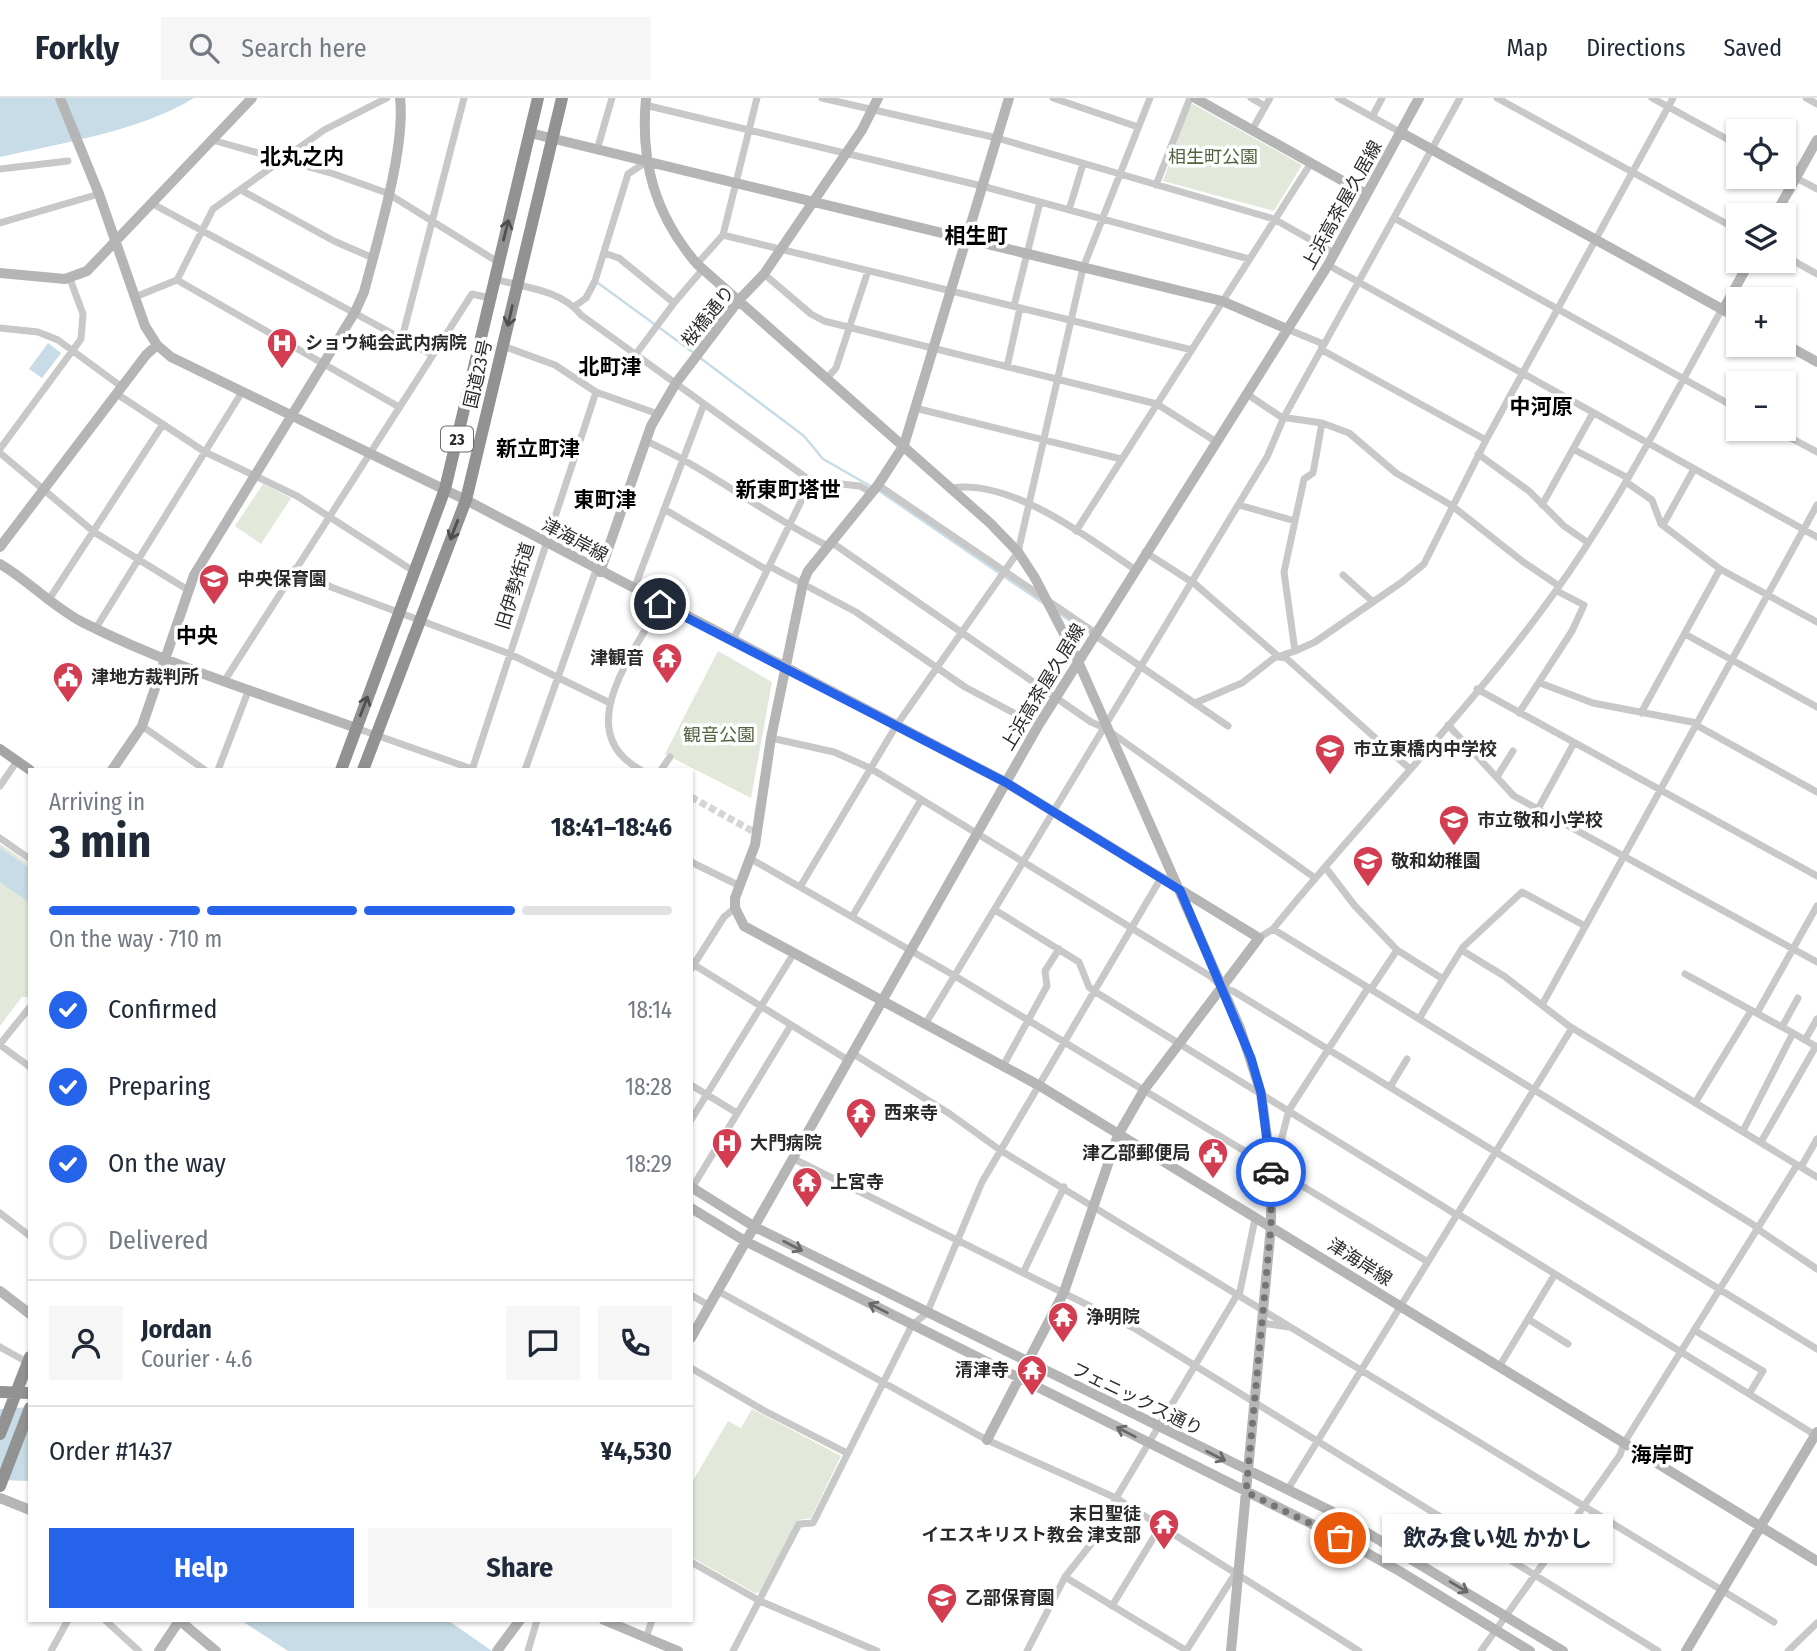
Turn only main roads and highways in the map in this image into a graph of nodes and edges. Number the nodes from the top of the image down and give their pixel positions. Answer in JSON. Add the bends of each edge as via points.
{"nodes":[{"id":1,"x":538,"y":98,"type":"edge"},
{"id":2,"x":562,"y":98,"type":"edge"},
{"id":3,"x":0,"y":749,"type":"edge"},
{"id":4,"x":342,"y":768,"type":"edge"},
{"id":5,"x":364,"y":768,"type":"edge"},
{"id":6,"x":28,"y":769,"type":"edge"},
{"id":7,"x":28,"y":1360,"type":"edge"},
{"id":8,"x":0,"y":1392,"type":"edge"},
{"id":9,"x":28,"y":1393,"type":"edge"},
{"id":10,"x":15,"y":1394,"type":"junction"},
{"id":11,"x":28,"y":1413,"type":"edge"},
{"id":12,"x":0,"y":1434,"type":"edge"},
{"id":13,"x":0,"y":1486,"type":"edge"}],
"edges":[{"from":4,"to":1,"type":"highway","name":"国道23号","number":"23","one_way":true,"via":[[444,489]]},
{"from":2,"to":5,"type":"highway","name":"国道23号","number":"23","one_way":true,"via":[[466,500]]},
{"from":3,"to":6,"type":"main road"},
{"from":7,"to":10,"type":"highway"},
{"from":8,"to":10,"type":"highway"},
{"from":9,"to":10,"type":"highway"},
{"from":10,"to":12,"type":"highway"},
{"from":11,"to":13,"type":"highway"}]}
